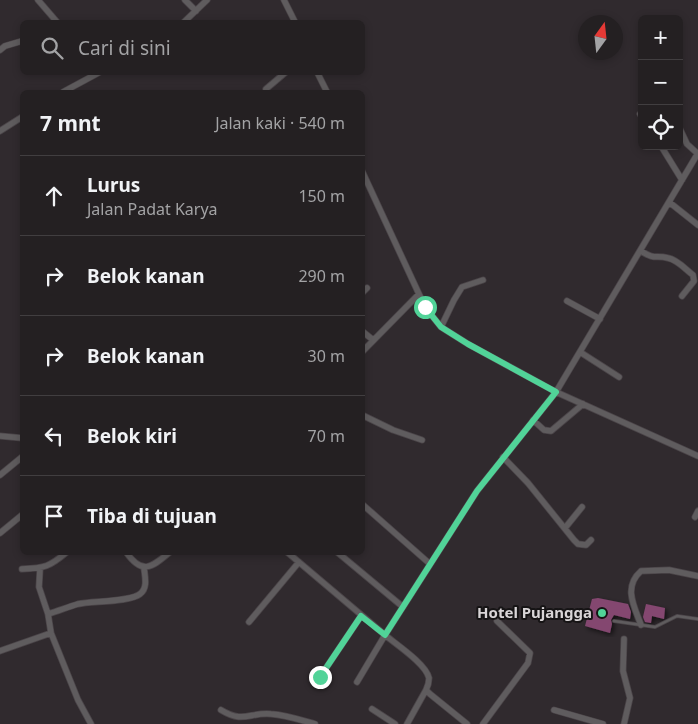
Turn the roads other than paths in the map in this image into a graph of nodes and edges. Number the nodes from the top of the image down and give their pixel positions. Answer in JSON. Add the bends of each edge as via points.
{"nodes":[{"id":1,"x":185,"y":0,"type":"edge"},
{"id":2,"x":207,"y":0,"type":"edge"},
{"id":3,"x":284,"y":0,"type":"edge"},
{"id":4,"x":40,"y":1,"type":"edge"},
{"id":5,"x":196,"y":11,"type":"junction"},
{"id":6,"x":54,"y":20,"type":"edge"},
{"id":7,"x":186,"y":20,"type":"edge"},
{"id":8,"x":293,"y":20,"type":"edge"},
{"id":9,"x":20,"y":42,"type":"edge"},
{"id":10,"x":2,"y":46,"type":"edge"},
{"id":11,"x":89,"y":75,"type":"edge"},
{"id":12,"x":282,"y":75,"type":"edge"},
{"id":13,"x":319,"y":75,"type":"edge"},
{"id":14,"x":266,"y":89,"type":"dead end"},
{"id":15,"x":66,"y":90,"type":"edge"},
{"id":16,"x":324,"y":90,"type":"edge"},
{"id":17,"x":20,"y":118,"type":"edge"},
{"id":18,"x":0,"y":131,"type":"edge"},
{"id":19,"x":683,"y":136,"type":"edge"},
{"id":20,"x":663,"y":150,"type":"edge"},
{"id":21,"x":698,"y":154,"type":"edge"},
{"id":22,"x":365,"y":177,"type":"edge"},
{"id":23,"x":682,"y":180,"type":"junction"},
{"id":24,"x":669,"y":202,"type":"junction"},
{"id":25,"x":698,"y":225,"type":"edge"},
{"id":26,"x":640,"y":251,"type":"junction"},
{"id":27,"x":483,"y":280,"type":"dead end"},
{"id":28,"x":419,"y":294,"type":"junction"},
{"id":29,"x":682,"y":296,"type":"dead end"},
{"id":30,"x":567,"y":301,"type":"dead end"},
{"id":31,"x":600,"y":319,"type":"junction"},
{"id":32,"x":441,"y":327,"type":"junction"},
{"id":33,"x":365,"y":334,"type":"edge"},
{"id":34,"x":372,"y":340,"type":"junction"},
{"id":35,"x":365,"y":348,"type":"edge"},
{"id":36,"x":580,"y":352,"type":"junction"},
{"id":37,"x":619,"y":377,"type":"dead end"},
{"id":38,"x":556,"y":392,"type":"junction"},
{"id":39,"x":583,"y":404,"type":"junction"},
{"id":40,"x":365,"y":416,"type":"edge"},
{"id":41,"x":533,"y":420,"type":"junction"},
{"id":42,"x":0,"y":436,"type":"edge"},
{"id":43,"x":20,"y":438,"type":"edge"},
{"id":44,"x":422,"y":440,"type":"dead end"},
{"id":45,"x":698,"y":456,"type":"edge"},
{"id":46,"x":503,"y":457,"type":"junction"},
{"id":47,"x":20,"y":459,"type":"edge"},
{"id":48,"x":0,"y":474,"type":"edge"},
{"id":49,"x":365,"y":507,"type":"edge"},
{"id":50,"x":582,"y":507,"type":"dead end"},
{"id":51,"x":20,"y":517,"type":"edge"},
{"id":52,"x":565,"y":528,"type":"junction"},
{"id":53,"x":0,"y":532,"type":"edge"},
{"id":54,"x":591,"y":540,"type":"dead end"},
{"id":55,"x":63,"y":555,"type":"edge"},
{"id":56,"x":128,"y":555,"type":"edge"},
{"id":57,"x":166,"y":555,"type":"edge"},
{"id":58,"x":290,"y":555,"type":"edge"},
{"id":59,"x":341,"y":555,"type":"edge"},
{"id":60,"x":298,"y":562,"type":"junction"},
{"id":61,"x":430,"y":564,"type":"junction"},
{"id":62,"x":40,"y":568,"type":"junction"},
{"id":63,"x":144,"y":568,"type":"junction"},
{"id":64,"x":22,"y":569,"type":"dead end"},
{"id":65,"x":698,"y":576,"type":"edge"},
{"id":66,"x":403,"y":608,"type":"junction"},
{"id":67,"x":48,"y":614,"type":"junction"},
{"id":68,"x":361,"y":616,"type":"junction"},
{"id":69,"x":698,"y":619,"type":"edge"},
{"id":70,"x":497,"y":621,"type":"dead end"},
{"id":71,"x":249,"y":622,"type":"dead end"},
{"id":72,"x":614,"y":622,"type":"dead end"},
{"id":73,"x":641,"y":625,"type":"junction"},
{"id":74,"x":51,"y":633,"type":"junction"},
{"id":75,"x":385,"y":635,"type":"junction"},
{"id":76,"x":624,"y":639,"type":"dead end"},
{"id":77,"x":0,"y":650,"type":"edge"},
{"id":78,"x":320,"y":677,"type":"dead end"},
{"id":79,"x":357,"y":682,"type":"dead end"},
{"id":80,"x":426,"y":690,"type":"junction"},
{"id":81,"x":372,"y":709,"type":"dead end"},
{"id":82,"x":221,"y":710,"type":"dead end"},
{"id":83,"x":554,"y":710,"type":"dead end"},
{"id":84,"x":91,"y":724,"type":"edge"},
{"id":85,"x":311,"y":724,"type":"edge"},
{"id":86,"x":396,"y":724,"type":"edge"},
{"id":87,"x":407,"y":724,"type":"edge"},
{"id":88,"x":467,"y":724,"type":"edge"},
{"id":89,"x":483,"y":724,"type":"edge"},
{"id":90,"x":603,"y":724,"type":"edge"},
{"id":91,"x":624,"y":724,"type":"edge"}],
"edges":[{"from":1,"to":5,"type":"street"},
{"from":2,"to":5,"type":"street"},
{"from":3,"to":8,"type":"street"},
{"from":4,"to":6,"type":"street"},
{"from":5,"to":7,"type":"street"},
{"from":9,"to":10,"type":"street"},
{"from":11,"to":15,"type":"street"},
{"from":12,"to":14,"type":"street"},
{"from":13,"to":16,"type":"street"},
{"from":17,"to":18,"type":"street"},
{"from":19,"to":21,"type":"street"},
{"from":20,"to":23,"type":"street"},
{"from":21,"to":23,"type":"street"},
{"from":22,"to":28,"type":"street"},
{"from":23,"to":24,"type":"street"},
{"from":24,"to":25,"type":"street"},
{"from":24,"to":26,"type":"street"},
{"from":26,"to":29,"type":"street","via":[[652,257],[674,260],[693,275],[694,281]]},
{"from":26,"to":31,"type":"street"},
{"from":27,"to":32,"type":"street","via":[[462,287]]},
{"from":28,"to":32,"type":"street"},
{"from":28,"to":34,"type":"street"},
{"from":30,"to":31,"type":"street"},
{"from":31,"to":36,"type":"street"},
{"from":32,"to":38,"type":"street"},
{"from":33,"to":34,"type":"street"},
{"from":34,"to":35,"type":"street"},
{"from":36,"to":37,"type":"street"},
{"from":36,"to":38,"type":"street"},
{"from":38,"to":39,"type":"street"},
{"from":38,"to":41,"type":"street"},
{"from":39,"to":41,"type":"street","via":[[551,431],[544,430]]},
{"from":39,"to":45,"type":"street"},
{"from":40,"to":44,"type":"street"},
{"from":41,"to":46,"type":"street"},
{"from":42,"to":43,"type":"street"},
{"from":46,"to":52,"type":"street"},
{"from":46,"to":61,"type":"street"},
{"from":47,"to":48,"type":"street"},
{"from":49,"to":61,"type":"street"},
{"from":50,"to":52,"type":"street"},
{"from":51,"to":53,"type":"street"},
{"from":52,"to":54,"type":"street","via":[[578,544],[586,545]]},
{"from":55,"to":62,"type":"street","via":[[51,565]]},
{"from":56,"to":63,"type":"street"},
{"from":57,"to":63,"type":"street"},
{"from":58,"to":60,"type":"street"},
{"from":59,"to":66,"type":"street"},
{"from":60,"to":68,"type":"street"},
{"from":60,"to":71,"type":"street"},
{"from":61,"to":66,"type":"street"},
{"from":62,"to":64,"type":"street"},
{"from":62,"to":67,"type":"street","via":[[40,588]]},
{"from":63,"to":67,"type":"street","via":[[145,586],[138,595],[78,604]]},
{"from":65,"to":73,"type":"street","via":[[669,570],[641,571],[634,580],[630,597]]},
{"from":66,"to":75,"type":"street"},
{"from":67,"to":74,"type":"street"},
{"from":68,"to":75,"type":"street"},
{"from":68,"to":78,"type":"street"},
{"from":69,"to":73,"type":"lane","via":[[681,616],[655,627]]},
{"from":70,"to":89,"type":"street","via":[[530,656]]},
{"from":72,"to":73,"type":"lane"},
{"from":74,"to":77,"type":"street"},
{"from":74,"to":84,"type":"street"},
{"from":75,"to":79,"type":"street"},
{"from":75,"to":80,"type":"street","via":[[426,671],[429,683]]},
{"from":76,"to":91,"type":"street","via":[[623,671],[630,698]]},
{"from":80,"to":87,"type":"street"},
{"from":80,"to":88,"type":"street"},
{"from":81,"to":86,"type":"street"},
{"from":82,"to":85,"type":"street","via":[[239,718],[272,714]]},
{"from":83,"to":90,"type":"street"}]}
